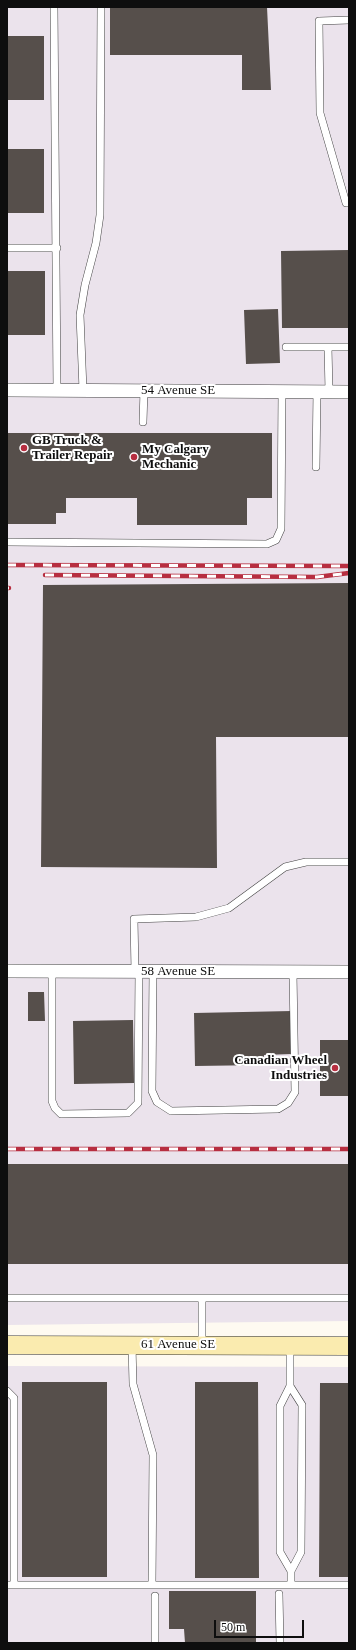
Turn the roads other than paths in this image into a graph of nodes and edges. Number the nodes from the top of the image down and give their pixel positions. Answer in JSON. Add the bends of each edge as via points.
{"nodes":[{"id":1,"x":54,"y":7,"type":"edge"},
{"id":2,"x":101,"y":7,"type":"edge"},
{"id":3,"x":349,"y":20,"type":"edge"},
{"id":4,"x":349,"y":203,"type":"edge"},
{"id":5,"x":7,"y":248,"type":"edge"},
{"id":6,"x":57,"y":248,"type":"junction"},
{"id":7,"x":286,"y":347,"type":"dead end"},
{"id":8,"x":328,"y":347,"type":"junction"},
{"id":9,"x":349,"y":347,"type":"edge"},
{"id":10,"x":7,"y":390,"type":"edge"},
{"id":11,"x":57,"y":390,"type":"junction"},
{"id":12,"x":83,"y":390,"type":"junction"},
{"id":13,"x":144,"y":390,"type":"junction"},
{"id":14,"x":282,"y":391,"type":"junction"},
{"id":15,"x":323,"y":392,"type":"junction"},
{"id":16,"x":349,"y":392,"type":"edge"},
{"id":17,"x":143,"y":422,"type":"dead end"},
{"id":18,"x":316,"y":467,"type":"dead end"},
{"id":19,"x":7,"y":542,"type":"edge"},
{"id":20,"x":349,"y":862,"type":"edge"},
{"id":21,"x":137,"y":971,"type":"junction"},
{"id":22,"x":152,"y":971,"type":"junction"},
{"id":23,"x":7,"y":972,"type":"edge"},
{"id":24,"x":52,"y":972,"type":"junction"},
{"id":25,"x":349,"y":972,"type":"edge"},
{"id":26,"x":294,"y":973,"type":"junction"},
{"id":27,"x":7,"y":1298,"type":"edge"},
{"id":28,"x":349,"y":1298,"type":"edge"},
{"id":29,"x":202,"y":1299,"type":"junction"},
{"id":30,"x":7,"y":1345,"type":"edge"},
{"id":31,"x":132,"y":1345,"type":"junction"},
{"id":32,"x":202,"y":1345,"type":"junction"},
{"id":33,"x":290,"y":1346,"type":"junction"},
{"id":34,"x":349,"y":1346,"type":"edge"},
{"id":35,"x":290,"y":1386,"type":"junction"},
{"id":36,"x":7,"y":1391,"type":"edge"},
{"id":37,"x":291,"y":1571,"type":"junction"},
{"id":38,"x":11,"y":1585,"type":"edge"},
{"id":39,"x":152,"y":1585,"type":"junction"},
{"id":40,"x":291,"y":1585,"type":"junction"},
{"id":41,"x":349,"y":1585,"type":"edge"},
{"id":42,"x":280,"y":1594,"type":"dead end"},
{"id":43,"x":155,"y":1596,"type":"dead end"},
{"id":44,"x":155,"y":1643,"type":"edge"},
{"id":45,"x":280,"y":1643,"type":"edge"}],
"edges":[{"from":1,"to":6,"type":"lane"},
{"from":2,"to":12,"type":"lane","via":[[100,215],[80,315]]},
{"from":3,"to":4,"type":"lane","via":[[318,20],[320,113],[346,203]]},
{"from":5,"to":6,"type":"lane"},
{"from":6,"to":11,"type":"lane"},
{"from":7,"to":8,"type":"lane"},
{"from":8,"to":9,"type":"lane"},
{"from":8,"to":15,"type":"lane"},
{"from":10,"to":11,"type":"street","name":"54 Avenue SE"},
{"from":11,"to":12,"type":"street","name":"54 Avenue SE"},
{"from":12,"to":13,"type":"street","name":"54 Avenue SE"},
{"from":13,"to":14,"type":"street","name":"54 Avenue SE"},
{"from":13,"to":17,"type":"lane"},
{"from":14,"to":15,"type":"street","name":"54 Avenue SE"},
{"from":14,"to":19,"type":"lane","via":[[281,529],[276,540],[266,544]]},
{"from":15,"to":16,"type":"street","name":"54 Avenue SE"},
{"from":15,"to":18,"type":"lane"},
{"from":20,"to":21,"type":"lane","via":[[306,862],[285,867],[229,908],[196,917],[134,919]]},
{"from":21,"to":22,"type":"street","name":"58 Avenue SE"},
{"from":21,"to":24,"type":"street","name":"58 Avenue SE"},
{"from":21,"to":24,"type":"lane","via":[[138,1103],[128,1113],[61,1114],[52,1101]]},
{"from":22,"to":26,"type":"street","name":"58 Avenue SE"},
{"from":22,"to":26,"type":"lane","via":[[152,1091],[157,1102],[171,1111],[278,1109],[288,1103],[295,1092]]},
{"from":23,"to":24,"type":"street","name":"58 Avenue SE"},
{"from":25,"to":26,"type":"street","name":"58 Avenue SE"},
{"from":27,"to":29,"type":"lane"},
{"from":28,"to":29,"type":"lane"},
{"from":29,"to":32,"type":"lane"},
{"from":30,"to":31,"type":"street","name":"61 Avenue SE"},
{"from":31,"to":32,"type":"street","name":"61 Avenue SE"},
{"from":31,"to":39,"type":"lane","via":[[133,1384],[153,1455]]},
{"from":32,"to":33,"type":"street","name":"61 Avenue SE"},
{"from":33,"to":34,"type":"street","name":"61 Avenue SE"},
{"from":33,"to":35,"type":"lane"},
{"from":35,"to":37,"type":"lane","via":[[280,1406],[280,1552]]},
{"from":35,"to":37,"type":"lane","via":[[302,1405],[301,1552]]},
{"from":36,"to":38,"type":"lane","via":[[14,1398]]},
{"from":37,"to":40,"type":"lane"},
{"from":38,"to":39,"type":"lane"},
{"from":39,"to":40,"type":"lane"},
{"from":40,"to":41,"type":"lane"},
{"from":42,"to":45,"type":"lane"},
{"from":43,"to":44,"type":"lane"}]}
